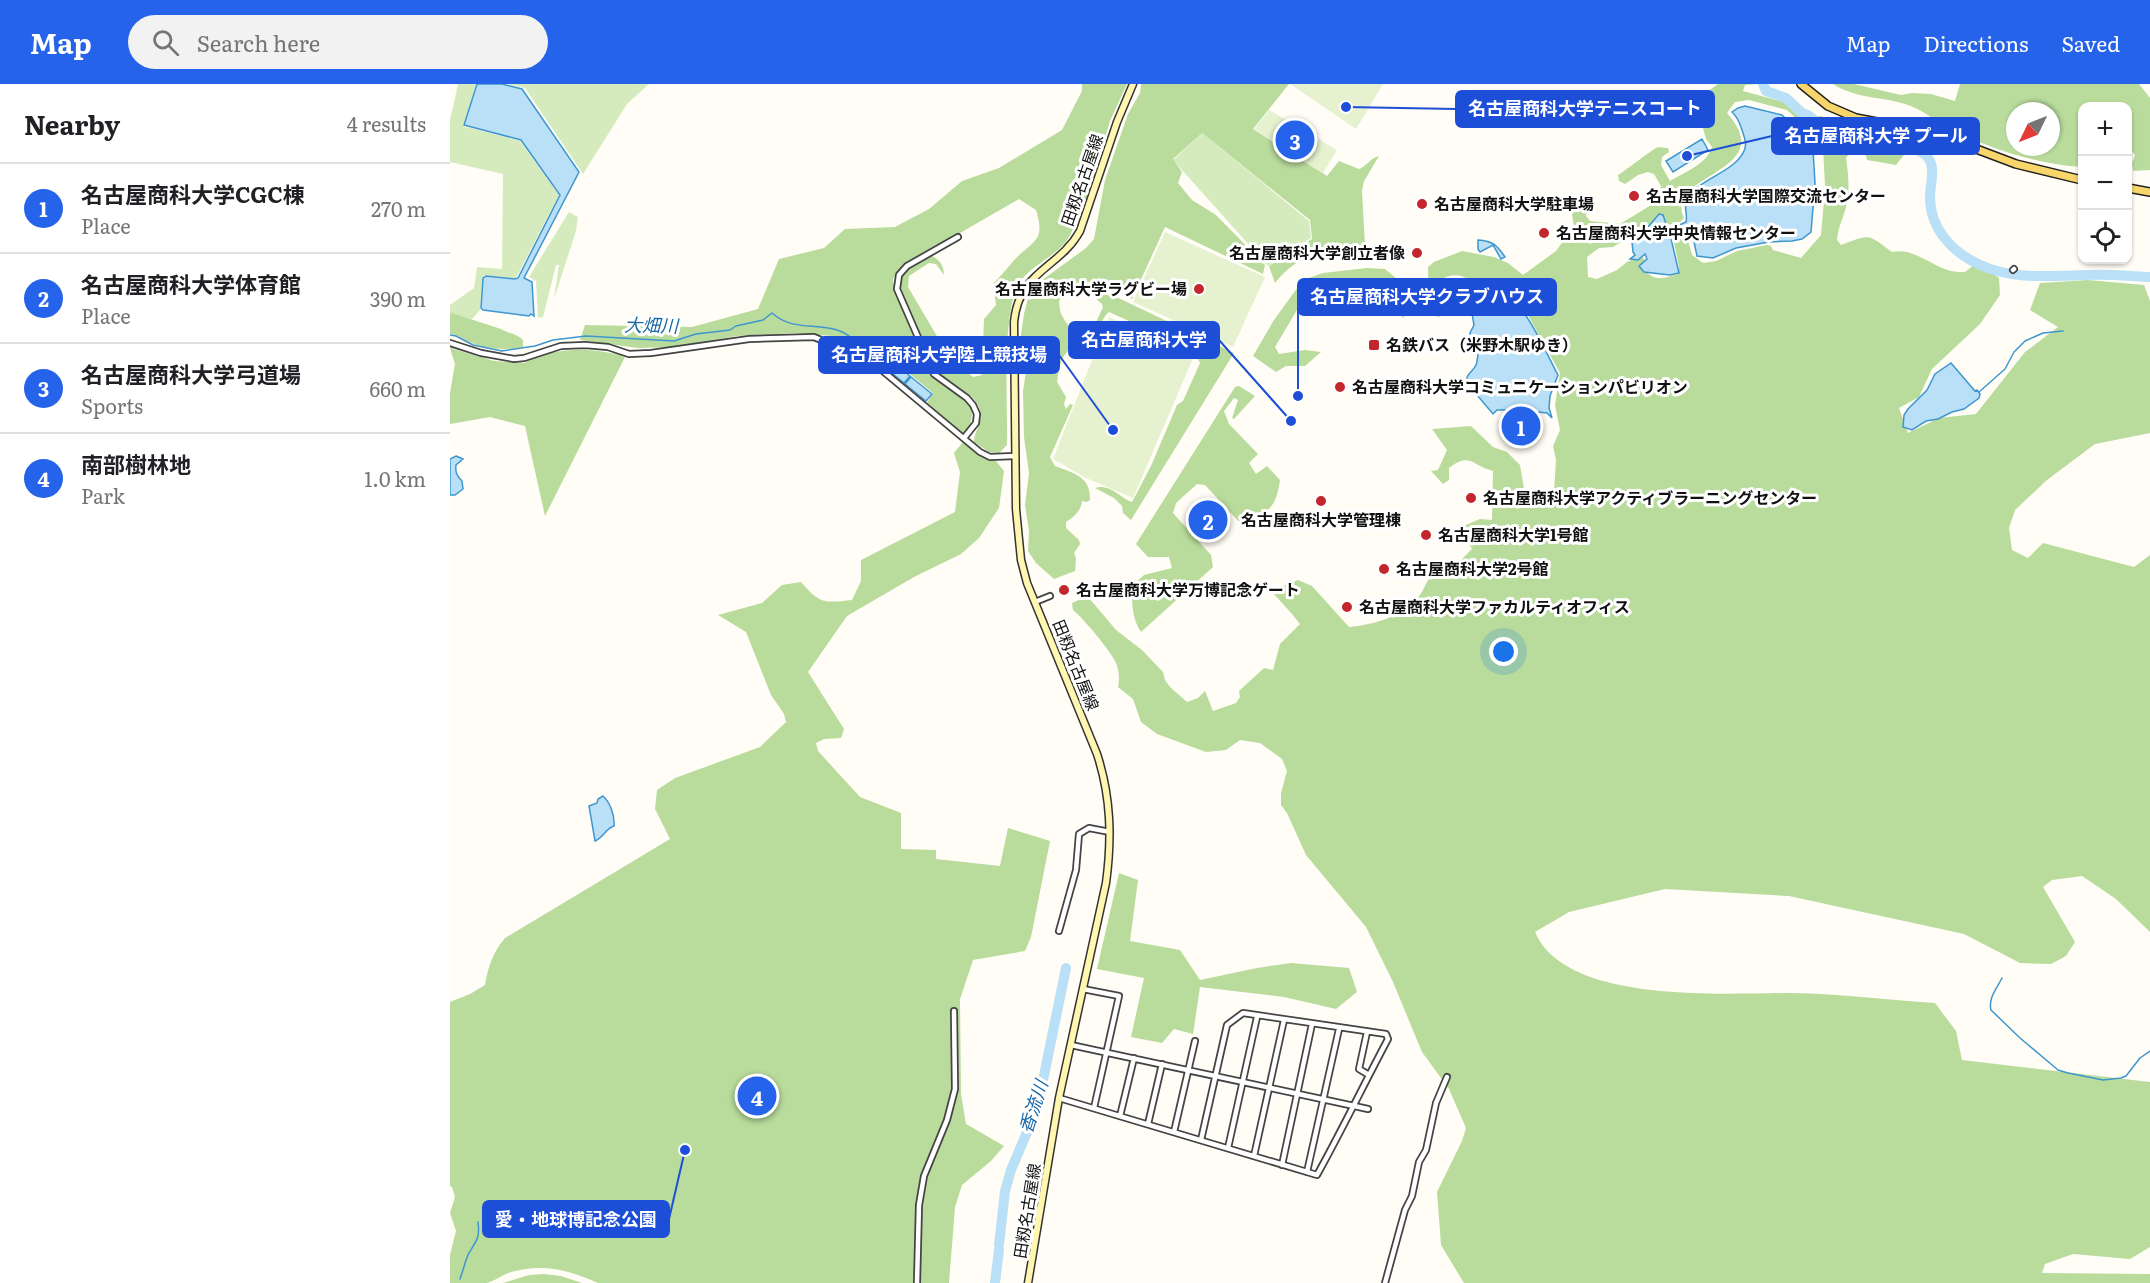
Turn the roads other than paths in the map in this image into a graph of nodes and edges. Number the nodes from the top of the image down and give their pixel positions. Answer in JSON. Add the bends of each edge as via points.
{"nodes":[{"id":1,"x":1133,"y":84,"type":"edge"},
{"id":2,"x":1801,"y":84,"type":"edge"},
{"id":3,"x":2078,"y":179,"type":"edge"},
{"id":4,"x":2132,"y":189,"type":"edge"},
{"id":5,"x":2150,"y":192,"type":"edge"},
{"id":6,"x":958,"y":237,"type":"dead end"},
{"id":7,"x":450,"y":343,"type":"edge"},
{"id":8,"x":964,"y":438,"type":"junction"},
{"id":9,"x":1015,"y":456,"type":"junction"},
{"id":10,"x":1050,"y":596,"type":"dead end"},
{"id":11,"x":1035,"y":602,"type":"junction"},
{"id":12,"x":1110,"y":832,"type":"junction"},
{"id":13,"x":1059,"y":931,"type":"dead end"},
{"id":14,"x":1083,"y":989,"type":"junction"},
{"id":15,"x":954,"y":1011,"type":"dead end"},
{"id":16,"x":1257,"y":1017,"type":"junction"},
{"id":17,"x":1284,"y":1020,"type":"junction"},
{"id":18,"x":1312,"y":1024,"type":"junction"},
{"id":19,"x":1339,"y":1029,"type":"junction"},
{"id":20,"x":1367,"y":1032,"type":"junction"},
{"id":21,"x":1195,"y":1041,"type":"dead end"},
{"id":22,"x":1071,"y":1045,"type":"junction"},
{"id":23,"x":1108,"y":1051,"type":"junction"},
{"id":24,"x":1134,"y":1058,"type":"junction"},
{"id":25,"x":1162,"y":1064,"type":"junction"},
{"id":26,"x":1189,"y":1069,"type":"junction"},
{"id":27,"x":1369,"y":1075,"type":"junction"},
{"id":28,"x":1215,"y":1076,"type":"junction"},
{"id":29,"x":1447,"y":1077,"type":"dead end"},
{"id":30,"x":1243,"y":1081,"type":"junction"},
{"id":31,"x":1269,"y":1087,"type":"junction"},
{"id":32,"x":1297,"y":1093,"type":"junction"},
{"id":33,"x":1059,"y":1098,"type":"junction"},
{"id":34,"x":1324,"y":1098,"type":"junction"},
{"id":35,"x":1353,"y":1105,"type":"junction"},
{"id":36,"x":1094,"y":1108,"type":"junction"},
{"id":37,"x":1368,"y":1109,"type":"dead end"},
{"id":38,"x":1120,"y":1116,"type":"junction"},
{"id":39,"x":1148,"y":1124,"type":"junction"},
{"id":40,"x":1174,"y":1132,"type":"junction"},
{"id":41,"x":1201,"y":1140,"type":"junction"},
{"id":42,"x":1228,"y":1148,"type":"junction"},
{"id":43,"x":1254,"y":1156,"type":"junction"},
{"id":44,"x":1282,"y":1165,"type":"junction"},
{"id":45,"x":1307,"y":1172,"type":"junction"},
{"id":46,"x":917,"y":1283,"type":"edge"},
{"id":47,"x":1029,"y":1283,"type":"edge"},
{"id":48,"x":1385,"y":1283,"type":"edge"}],
"edges":[{"from":1,"to":9,"type":"main road","name":"田籾名古屋線","via":[[1080,231],[1073,244],[1040,270],[1018,301],[1014,322]]},
{"from":2,"to":3,"type":"main road","via":[[1828,106],[1856,118],[1934,133],[2016,164]]},
{"from":4,"to":5,"type":"main road"},
{"from":6,"to":8,"type":"street","via":[[906,266],[899,275],[897,289],[934,374],[973,405],[976,423]]},
{"from":7,"to":8,"type":"street","via":[[482,353],[524,358],[561,346],[597,346],[629,354],[749,339],[814,337],[872,362]]},
{"from":8,"to":9,"type":"street","via":[[986,456]]},
{"from":9,"to":11,"type":"main road","name":"田籾名古屋線","via":[[1017,534]]},
{"from":10,"to":11,"type":"street"},
{"from":11,"to":12,"type":"main road","name":"田籾名古屋線","via":[[1104,773]]},
{"from":12,"to":13,"type":"street","via":[[1089,828],[1079,834],[1076,870]]},
{"from":12,"to":14,"type":"main road","name":"田籾名古屋線","via":[[1106,883]]},
{"from":14,"to":22,"type":"main road","name":"田籾名古屋線"},
{"from":14,"to":23,"type":"street","via":[[1119,996]]},
{"from":15,"to":46,"type":"street","via":[[955,1089],[924,1176],[918,1205]]},
{"from":16,"to":17,"type":"street"},
{"from":16,"to":28,"type":"street","via":[[1243,1014],[1227,1025]]},
{"from":16,"to":30,"type":"street"},
{"from":17,"to":18,"type":"street"},
{"from":17,"to":31,"type":"street"},
{"from":18,"to":19,"type":"street"},
{"from":18,"to":32,"type":"street"},
{"from":19,"to":20,"type":"street"},
{"from":19,"to":34,"type":"street"},
{"from":20,"to":27,"type":"street","via":[[1359,1069]]},
{"from":20,"to":27,"type":"street","via":[[1386,1034],[1389,1039]]},
{"from":21,"to":26,"type":"street"},
{"from":22,"to":23,"type":"street"},
{"from":22,"to":33,"type":"main road","name":"田籾名古屋線"},
{"from":23,"to":24,"type":"street"},
{"from":23,"to":36,"type":"street"},
{"from":24,"to":25,"type":"street"},
{"from":24,"to":38,"type":"street"},
{"from":25,"to":26,"type":"street"},
{"from":25,"to":39,"type":"street"},
{"from":26,"to":28,"type":"street"},
{"from":26,"to":40,"type":"street"},
{"from":27,"to":35,"type":"street"},
{"from":28,"to":30,"type":"street"},
{"from":28,"to":41,"type":"street"},
{"from":29,"to":48,"type":"street","via":[[1436,1103],[1413,1197]]},
{"from":30,"to":31,"type":"street"},
{"from":30,"to":42,"type":"street"},
{"from":31,"to":32,"type":"street"},
{"from":31,"to":43,"type":"street"},
{"from":32,"to":34,"type":"street"},
{"from":32,"to":44,"type":"street"},
{"from":33,"to":36,"type":"street"},
{"from":33,"to":47,"type":"main road","name":"田籾名古屋線"},
{"from":34,"to":35,"type":"street"},
{"from":34,"to":45,"type":"street"},
{"from":35,"to":37,"type":"street"},
{"from":35,"to":45,"type":"street","via":[[1317,1175]]},
{"from":36,"to":38,"type":"street"},
{"from":38,"to":39,"type":"street"},
{"from":39,"to":40,"type":"street"},
{"from":40,"to":41,"type":"street"},
{"from":41,"to":42,"type":"street"},
{"from":42,"to":43,"type":"street"},
{"from":43,"to":44,"type":"street"},
{"from":44,"to":45,"type":"street"}]}
